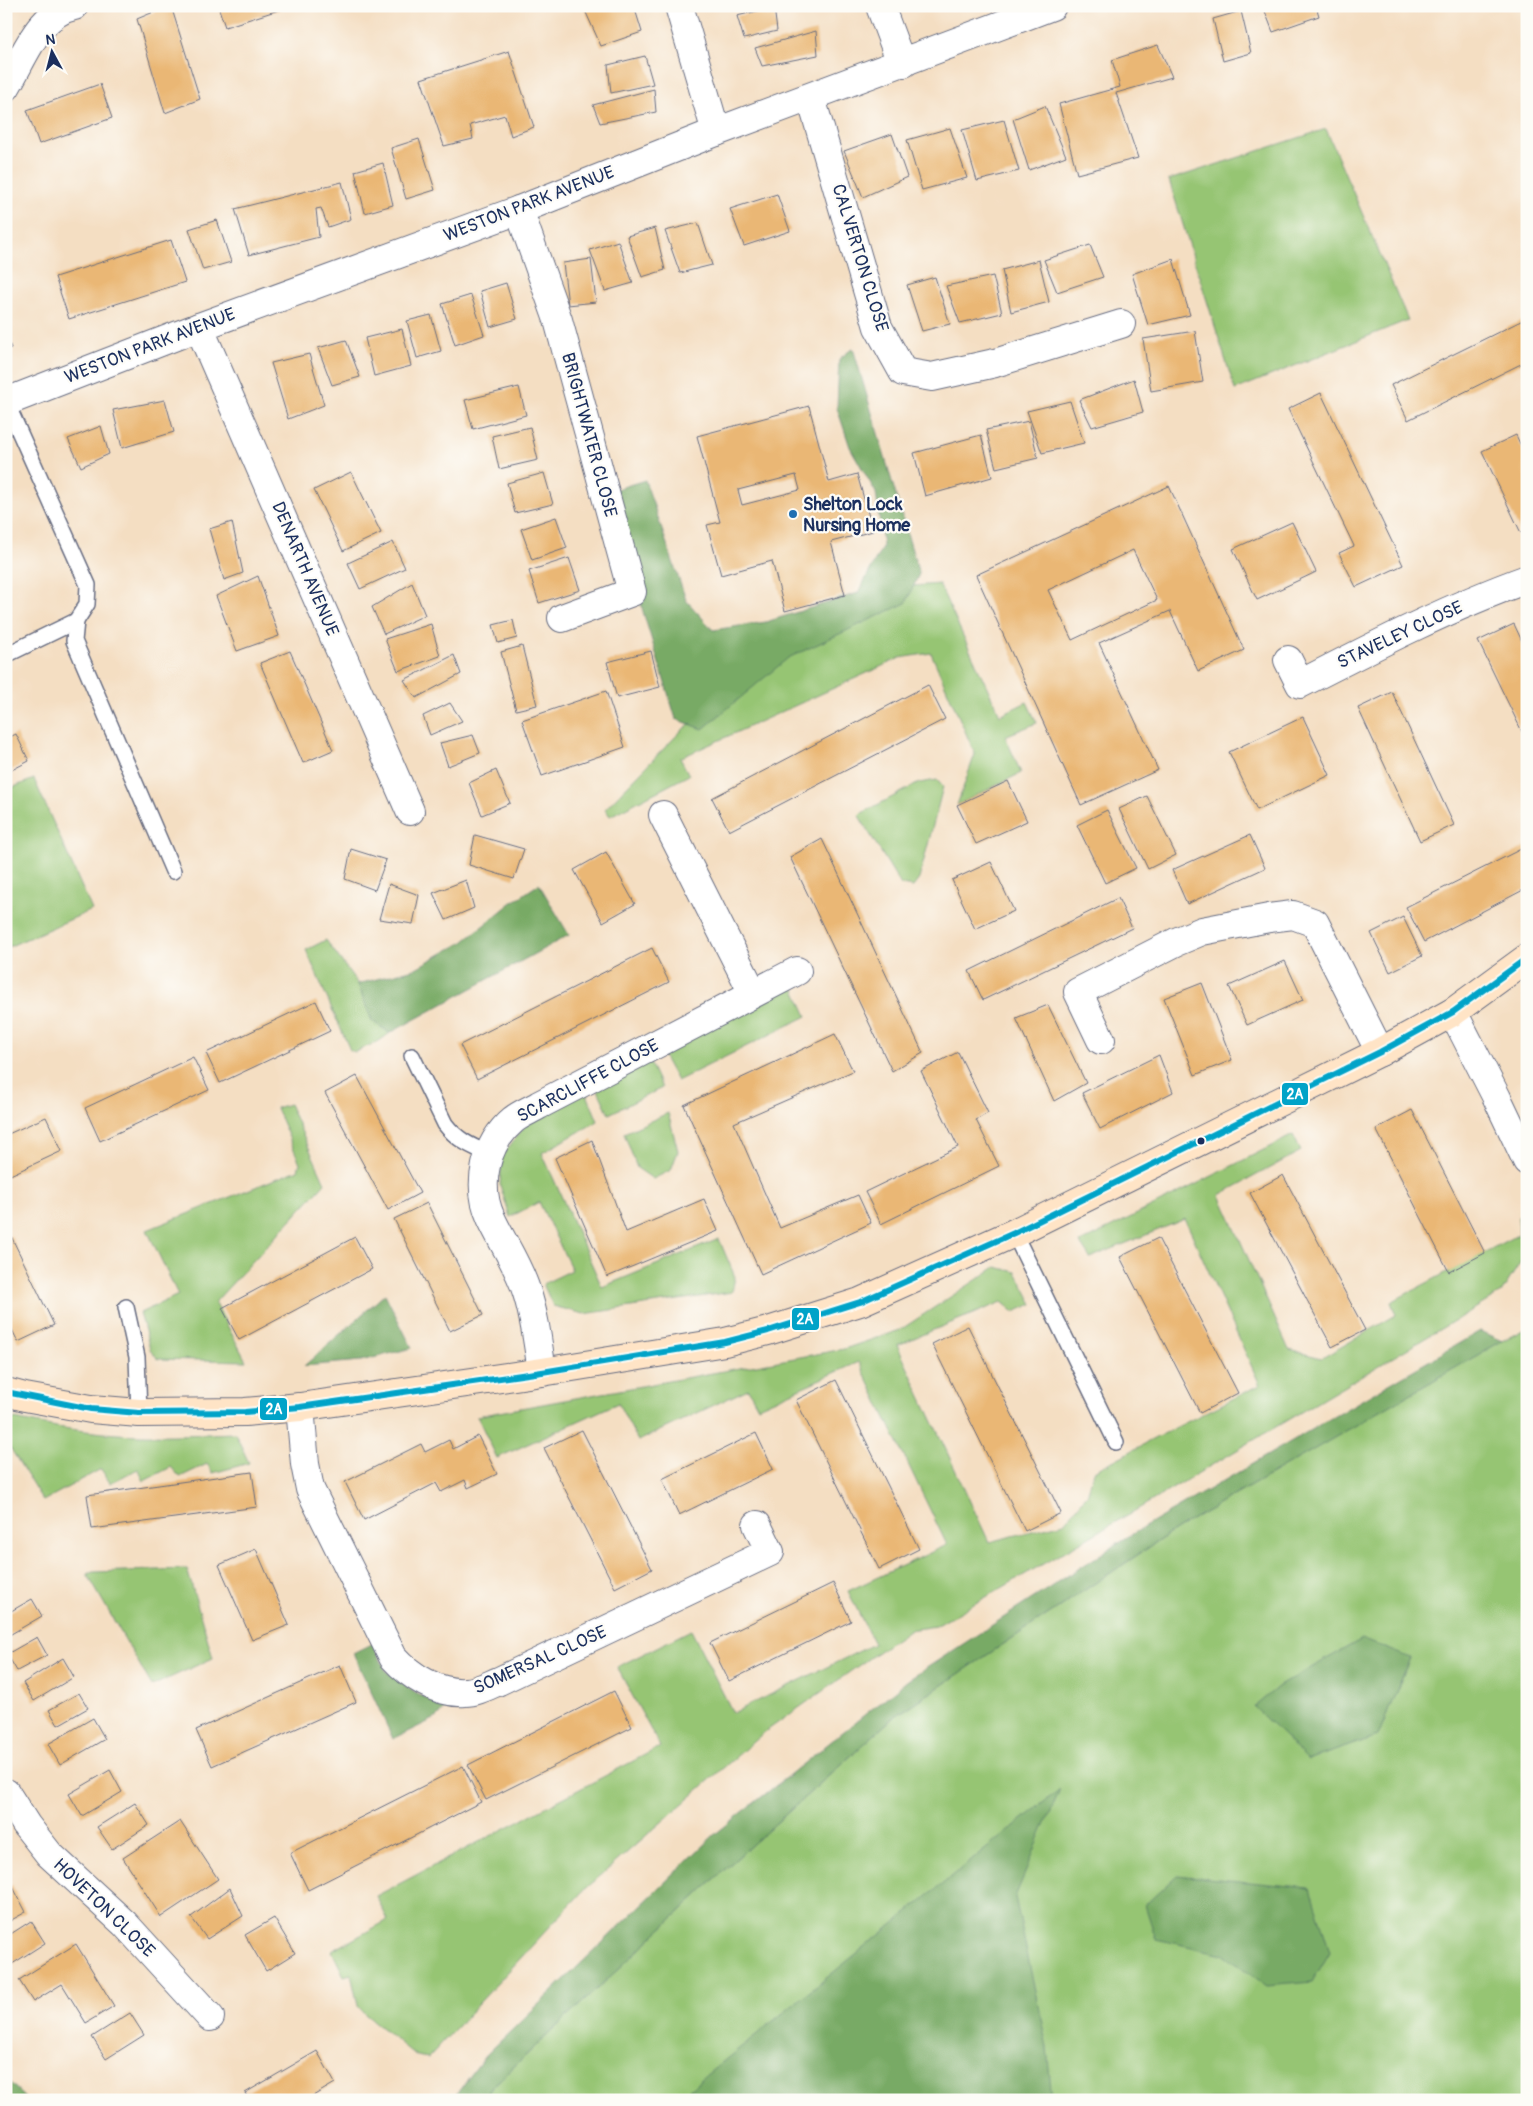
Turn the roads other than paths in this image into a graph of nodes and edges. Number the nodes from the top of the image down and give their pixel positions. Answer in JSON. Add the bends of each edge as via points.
{"nodes":[{"id":1,"x":679,"y":6,"type":"edge"},
{"id":2,"x":880,"y":6,"type":"edge"},
{"id":3,"x":1052,"y":6,"type":"edge"},
{"id":4,"x":66,"y":7,"type":"edge"},
{"id":5,"x":904,"y":63,"type":"junction"},
{"id":6,"x":6,"y":87,"type":"edge"},
{"id":7,"x":811,"y":98,"type":"junction"},
{"id":8,"x":716,"y":132,"type":"junction"},
{"id":9,"x":519,"y":210,"type":"junction"},
{"id":10,"x":1121,"y":324,"type":"dead end"},
{"id":11,"x":200,"y":327,"type":"junction"},
{"id":12,"x":6,"y":402,"type":"edge"},
{"id":13,"x":1527,"y":579,"type":"edge"},
{"id":14,"x":562,"y":618,"type":"dead end"},
{"id":15,"x":76,"y":621,"type":"junction"},
{"id":16,"x":6,"y":655,"type":"edge"},
{"id":17,"x":1288,"y":660,"type":"dead end"},
{"id":18,"x":410,"y":811,"type":"dead end"},
{"id":19,"x":663,"y":815,"type":"dead end"},
{"id":20,"x":173,"y":871,"type":"dead end"},
{"id":21,"x":1527,"y":958,"type":"edge"},
{"id":22,"x":797,"y":971,"type":"dead end"},
{"id":23,"x":753,"y":993,"type":"junction"},
{"id":24,"x":1453,"y":1012,"type":"junction"},
{"id":25,"x":1100,"y":1040,"type":"dead end"},
{"id":26,"x":1380,"y":1052,"type":"junction"},
{"id":27,"x":412,"y":1056,"type":"dead end"},
{"id":28,"x":489,"y":1154,"type":"junction"},
{"id":29,"x":1527,"y":1161,"type":"edge"},
{"id":30,"x":1014,"y":1234,"type":"junction"},
{"id":31,"x":126,"y":1307,"type":"dead end"},
{"id":32,"x":542,"y":1372,"type":"junction"},
{"id":33,"x":6,"y":1392,"type":"edge"},
{"id":34,"x":300,"y":1407,"type":"junction"},
{"id":35,"x":139,"y":1413,"type":"junction"},
{"id":36,"x":1116,"y":1442,"type":"dead end"},
{"id":37,"x":757,"y":1525,"type":"dead end"},
{"id":38,"x":6,"y":1793,"type":"edge"},
{"id":39,"x":210,"y":2017,"type":"dead end"}],
"edges":[{"from":1,"to":8,"type":"street"},
{"from":2,"to":5,"type":"street"},
{"from":3,"to":5,"type":"street","name":"WESTON PARK AVENUE"},
{"from":4,"to":6,"type":"street","via":[[43,24]]},
{"from":5,"to":7,"type":"street","name":"WESTON PARK AVENUE"},
{"from":7,"to":8,"type":"street","name":"WESTON PARK AVENUE"},
{"from":7,"to":10,"type":"street","name":"CALVERTON CLOSE","via":[[878,327],[903,372],[932,377],[995,363]]},
{"from":8,"to":9,"type":"street","name":"WESTON PARK AVENUE"},
{"from":9,"to":11,"type":"street","name":"WESTON PARK AVENUE"},
{"from":9,"to":14,"type":"street","name":"BRIGHTWATER CLOSE","via":[[558,320],[632,592]]},
{"from":11,"to":12,"type":"street","name":"WESTON PARK AVENUE"},
{"from":11,"to":18,"type":"street","name":"DENARTH AVENUE"},
{"from":12,"to":15,"type":"lane","via":[[88,585],[87,604]]},
{"from":13,"to":17,"type":"street","name":"STAVELEY CLOSE","via":[[1454,608],[1300,684]]},
{"from":15,"to":16,"type":"lane"},
{"from":15,"to":20,"type":"lane","via":[[74,641]]},
{"from":19,"to":23,"type":"street"},
{"from":21,"to":24,"type":"street"},
{"from":22,"to":23,"type":"street","name":"SCARCLIFFE CLOSE"},
{"from":23,"to":28,"type":"street","name":"SCARCLIFFE CLOSE","via":[[513,1120]]},
{"from":24,"to":26,"type":"street"},
{"from":24,"to":29,"type":"street"},
{"from":25,"to":26,"type":"street","via":[[1078,992],[1202,931],[1293,915],[1315,923]]},
{"from":26,"to":30,"type":"street"},
{"from":27,"to":28,"type":"lane","via":[[451,1132],[464,1143]]},
{"from":28,"to":32,"type":"street","name":"SCARCLIFFE CLOSE","via":[[483,1191],[490,1217],[526,1289]]},
{"from":30,"to":32,"type":"street","via":[[860,1302],[814,1318],[725,1342]]},
{"from":30,"to":36,"type":"lane"},
{"from":31,"to":35,"type":"lane","via":[[137,1357]]},
{"from":32,"to":34,"type":"street"},
{"from":33,"to":35,"type":"street","via":[[91,1409]]},
{"from":34,"to":35,"type":"street","via":[[244,1412]]},
{"from":34,"to":37,"type":"street","name":"SOMERSAL CLOSE","via":[[310,1489],[393,1657],[414,1677],[448,1690],[465,1692],[499,1681],[770,1552]]},
{"from":38,"to":39,"type":"street","name":"HOVETON CLOSE","via":[[49,1854],[125,1924]]}]}
